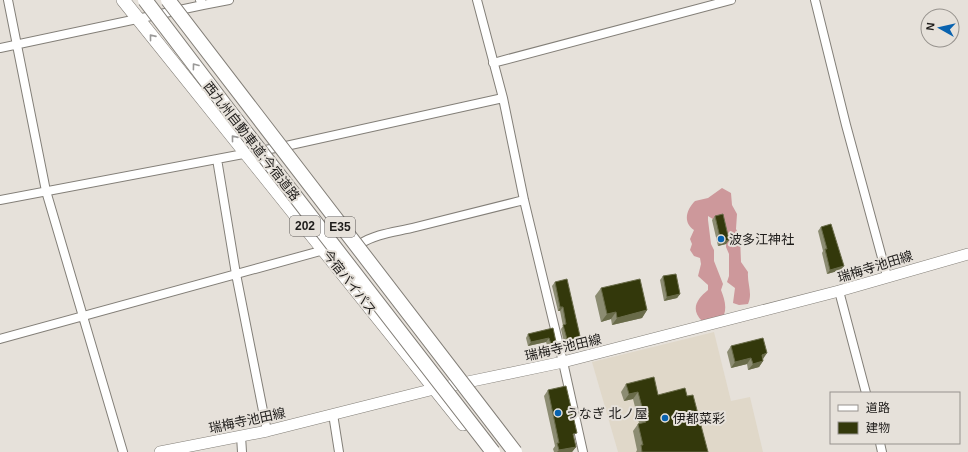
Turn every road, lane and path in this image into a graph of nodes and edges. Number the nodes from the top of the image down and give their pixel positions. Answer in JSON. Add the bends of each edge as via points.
{"nodes":[{"id":1,"x":8,"y":0,"type":"edge"},
{"id":2,"x":123,"y":0,"type":"edge"},
{"id":3,"x":145,"y":0,"type":"edge"},
{"id":4,"x":168,"y":0,"type":"edge"},
{"id":5,"x":229,"y":0,"type":"edge"},
{"id":6,"x":477,"y":0,"type":"edge"},
{"id":7,"x":731,"y":0,"type":"edge"},
{"id":8,"x":815,"y":0,"type":"edge"},
{"id":9,"x":202,"y":3,"type":"edge"},
{"id":10,"x":179,"y":5,"type":"edge"},
{"id":11,"x":139,"y":20,"type":"junction"},
{"id":12,"x":16,"y":46,"type":"junction"},
{"id":13,"x":0,"y":48,"type":"edge"},
{"id":14,"x":493,"y":63,"type":"junction"},
{"id":15,"x":503,"y":98,"type":"junction"},
{"id":16,"x":286,"y":146,"type":"junction"},
{"id":17,"x":247,"y":154,"type":"junction"},
{"id":18,"x":216,"y":159,"type":"junction"},
{"id":19,"x":46,"y":191,"type":"junction"},
{"id":20,"x":0,"y":200,"type":"edge"},
{"id":21,"x":524,"y":200,"type":"junction"},
{"id":22,"x":360,"y":244,"type":"junction"},
{"id":23,"x":324,"y":250,"type":"junction"},
{"id":24,"x":968,"y":254,"type":"edge"},
{"id":25,"x":236,"y":274,"type":"junction"},
{"id":26,"x":887,"y":276,"type":"junction"},
{"id":27,"x":840,"y":291,"type":"junction"},
{"id":28,"x":82,"y":317,"type":"junction"},
{"id":29,"x":0,"y":339,"type":"edge"},
{"id":30,"x":564,"y":362,"type":"junction"},
{"id":31,"x":468,"y":382,"type":"junction"},
{"id":32,"x":434,"y":389,"type":"junction"},
{"id":33,"x":866,"y":392,"type":"edge"},
{"id":34,"x":333,"y":414,"type":"junction"},
{"id":35,"x":267,"y":431,"type":"junction"},
{"id":36,"x":241,"y":436,"type":"junction"},
{"id":37,"x":123,"y":452,"type":"edge"},
{"id":38,"x":160,"y":452,"type":"edge"},
{"id":39,"x":242,"y":452,"type":"edge"},
{"id":40,"x":339,"y":452,"type":"edge"},
{"id":41,"x":486,"y":452,"type":"edge"},
{"id":42,"x":493,"y":452,"type":"edge"},
{"id":43,"x":515,"y":452,"type":"edge"},
{"id":44,"x":522,"y":452,"type":"edge"},
{"id":45,"x":584,"y":452,"type":"edge"}],
"edges":[{"from":1,"to":12,"type":"street"},
{"from":2,"to":11,"type":"highway","name":"今宿バイパス","number":"202"},
{"from":42,"to":3,"type":"highway","name":"西九州自動車道;今宿道路","number":"E35","one_way":true,"bridge":true},
{"from":4,"to":43,"type":"highway","name":"西九州自動車道;今宿道路","number":"E35","bridge":true},
{"from":5,"to":9,"type":"street"},
{"from":6,"to":14,"type":"street"},
{"from":7,"to":14,"type":"street"},
{"from":8,"to":26,"type":"street"},
{"from":9,"to":10,"type":"street"},
{"from":10,"to":11,"type":"street"},
{"from":10,"to":16,"type":"highway","number":"202"},
{"from":11,"to":12,"type":"street"},
{"from":17,"to":11,"type":"highway","name":"今宿バイパス","number":"202","one_way":true},
{"from":12,"to":13,"type":"street"},
{"from":12,"to":19,"type":"street"},
{"from":14,"to":15,"type":"street"},
{"from":15,"to":16,"type":"street"},
{"from":15,"to":21,"type":"street"},
{"from":16,"to":17,"type":"street"},
{"from":16,"to":22,"type":"highway","number":"202"},
{"from":17,"to":18,"type":"street"},
{"from":17,"to":23,"type":"highway","name":"今宿バイパス","number":"202"},
{"from":18,"to":19,"type":"street"},
{"from":18,"to":25,"type":"street"},
{"from":19,"to":20,"type":"street"},
{"from":19,"to":28,"type":"street"},
{"from":21,"to":22,"type":"street","via":[[377,235]]},
{"from":21,"to":30,"type":"street"},
{"from":22,"to":31,"type":"highway","number":"202"},
{"from":23,"to":25,"type":"street"},
{"from":23,"to":32,"type":"highway","name":"今宿バイパス","number":"202"},
{"from":24,"to":26,"type":"main road","name":"瑞梅寺池田線"},
{"from":25,"to":28,"type":"street"},
{"from":25,"to":35,"type":"street"},
{"from":26,"to":27,"type":"main road","name":"瑞梅寺池田線"},
{"from":27,"to":30,"type":"main road","name":"瑞梅寺池田線"},
{"from":27,"to":33,"type":"street"},
{"from":28,"to":29,"type":"street"},
{"from":28,"to":37,"type":"street"},
{"from":30,"to":31,"type":"main road","name":"瑞梅寺池田線"},
{"from":30,"to":45,"type":"street"},
{"from":31,"to":32,"type":"main road","name":"瑞梅寺池田線"},
{"from":31,"to":44,"type":"highway","number":"202"},
{"from":32,"to":34,"type":"main road","name":"瑞梅寺池田線"},
{"from":32,"to":41,"type":"highway","name":"今宿バイパス","number":"202"},
{"from":34,"to":35,"type":"main road","name":"瑞梅寺池田線"},
{"from":34,"to":40,"type":"street"},
{"from":35,"to":36,"type":"main road","name":"瑞梅寺池田線"},
{"from":36,"to":38,"type":"main road","name":"瑞梅寺池田線"},
{"from":36,"to":39,"type":"street"}]}
